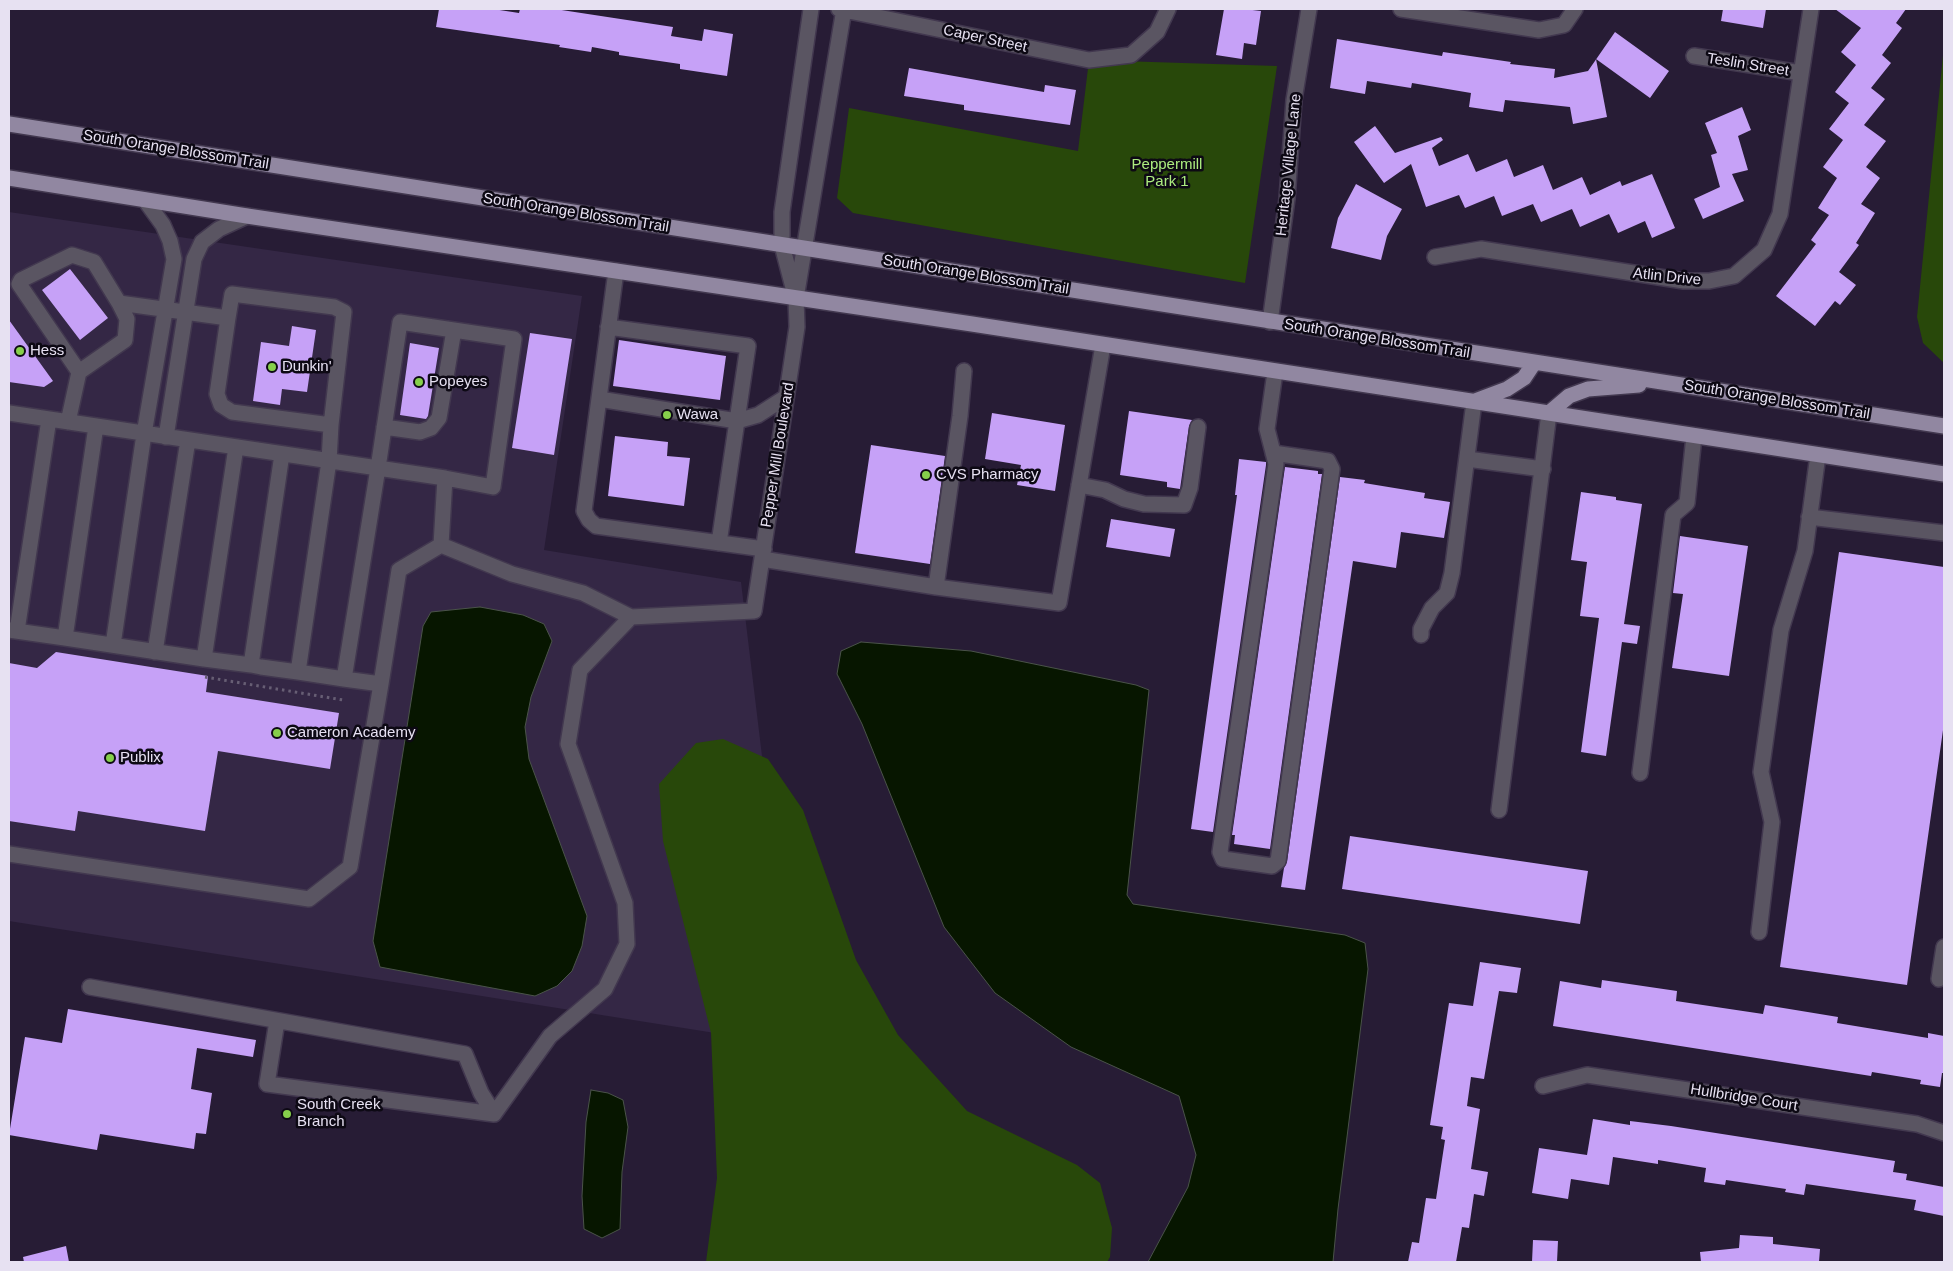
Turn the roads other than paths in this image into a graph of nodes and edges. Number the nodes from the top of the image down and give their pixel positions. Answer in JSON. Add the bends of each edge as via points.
{"nodes":[{"id":1,"x":811,"y":9,"type":"edge"},
{"id":2,"x":843,"y":9,"type":"edge"},
{"id":3,"x":1168,"y":9,"type":"edge"},
{"id":4,"x":1309,"y":9,"type":"edge"},
{"id":5,"x":1401,"y":9,"type":"edge"},
{"id":6,"x":1575,"y":9,"type":"edge"},
{"id":7,"x":1810,"y":9,"type":"edge"},
{"id":8,"x":1694,"y":56,"type":"dead end"},
{"id":9,"x":1801,"y":73,"type":"junction"},
{"id":10,"x":9,"y":124,"type":"edge"},
{"id":11,"x":9,"y":178,"type":"edge"},
{"id":12,"x":145,"y":200,"type":"junction"},
{"id":13,"x":248,"y":216,"type":"junction"},
{"id":14,"x":782,"y":245,"type":"junction"},
{"id":15,"x":805,"y":248,"type":"junction"},
{"id":16,"x":1436,"y":257,"type":"dead end"},
{"id":17,"x":616,"y":271,"type":"junction"},
{"id":18,"x":796,"y":298,"type":"junction"},
{"id":19,"x":119,"y":302,"type":"junction"},
{"id":20,"x":165,"y":309,"type":"junction"},
{"id":21,"x":186,"y":312,"type":"junction"},
{"id":22,"x":228,"y":318,"type":"junction"},
{"id":23,"x":1270,"y":322,"type":"junction"},
{"id":24,"x":608,"y":327,"type":"junction"},
{"id":25,"x":454,"y":330,"type":"junction"},
{"id":26,"x":1103,"y":345,"type":"junction"},
{"id":27,"x":1534,"y":363,"type":"junction"},
{"id":28,"x":964,"y":371,"type":"dead end"},
{"id":29,"x":79,"y":372,"type":"junction"},
{"id":30,"x":1274,"y":372,"type":"junction"},
{"id":31,"x":1662,"y":383,"type":"junction"},
{"id":32,"x":786,"y":397,"type":"junction"},
{"id":33,"x":599,"y":399,"type":"junction"},
{"id":34,"x":1474,"y":402,"type":"junction"},
{"id":35,"x":9,"y":413,"type":"edge"},
{"id":36,"x":1549,"y":413,"type":"junction"},
{"id":37,"x":49,"y":419,"type":"junction"},
{"id":38,"x":737,"y":421,"type":"junction"},
{"id":39,"x":68,"y":422,"type":"junction"},
{"id":40,"x":331,"y":425,"type":"junction"},
{"id":41,"x":96,"y":426,"type":"junction"},
{"id":42,"x":1944,"y":426,"type":"edge"},
{"id":43,"x":384,"y":427,"type":"junction"},
{"id":44,"x":1198,"y":427,"type":"dead end"},
{"id":45,"x":144,"y":434,"type":"junction"},
{"id":46,"x":1694,"y":436,"type":"junction"},
{"id":47,"x":166,"y":437,"type":"junction"},
{"id":48,"x":188,"y":440,"type":"junction"},
{"id":49,"x":236,"y":447,"type":"junction"},
{"id":50,"x":1273,"y":453,"type":"junction"},
{"id":51,"x":282,"y":454,"type":"junction"},
{"id":52,"x":1818,"y":455,"type":"junction"},
{"id":53,"x":1467,"y":459,"type":"junction"},
{"id":54,"x":328,"y":461,"type":"junction"},
{"id":55,"x":378,"y":468,"type":"junction"},
{"id":56,"x":1543,"y":468,"type":"junction"},
{"id":57,"x":1944,"y":474,"type":"edge"},
{"id":58,"x":445,"y":478,"type":"junction"},
{"id":59,"x":1079,"y":485,"type":"junction"},
{"id":60,"x":1809,"y":517,"type":"junction"},
{"id":61,"x":1944,"y":533,"type":"edge"},
{"id":62,"x":719,"y":543,"type":"junction"},
{"id":63,"x":441,"y":544,"type":"junction"},
{"id":64,"x":763,"y":554,"type":"junction"},
{"id":65,"x":936,"y":587,"type":"junction"},
{"id":66,"x":632,"y":617,"type":"junction"},
{"id":67,"x":13,"y":631,"type":"edge"},
{"id":68,"x":1421,"y":635,"type":"dead end"},
{"id":69,"x":65,"y":638,"type":"junction"},
{"id":70,"x":113,"y":645,"type":"junction"},
{"id":71,"x":156,"y":652,"type":"junction"},
{"id":72,"x":204,"y":659,"type":"junction"},
{"id":73,"x":251,"y":665,"type":"junction"},
{"id":74,"x":298,"y":672,"type":"junction"},
{"id":75,"x":344,"y":679,"type":"junction"},
{"id":76,"x":381,"y":684,"type":"junction"},
{"id":77,"x":1640,"y":773,"type":"dead end"},
{"id":78,"x":1500,"y":810,"type":"dead end"},
{"id":79,"x":9,"y":854,"type":"edge"},
{"id":80,"x":1759,"y":932,"type":"dead end"},
{"id":81,"x":1944,"y":948,"type":"edge"},
{"id":82,"x":1940,"y":979,"type":"dead end"},
{"id":83,"x":90,"y":987,"type":"dead end"},
{"id":84,"x":277,"y":1020,"type":"junction"},
{"id":85,"x":1543,"y":1086,"type":"dead end"},
{"id":86,"x":494,"y":1114,"type":"junction"},
{"id":87,"x":1944,"y":1133,"type":"edge"}],
"edges":[{"from":1,"to":14,"type":"street","name":"Pepper Mill Boulevard","via":[[782,212]]},
{"from":2,"to":3,"type":"street","name":"Caper Street","via":[[1089,60],[1131,55],[1157,32]]},
{"from":2,"to":15,"type":"street","name":"Pepper Mill Boulevard"},
{"from":4,"to":23,"type":"street","name":"Heritage Village Lane","via":[[1294,100],[1287,199]]},
{"from":5,"to":6,"type":"street","via":[[1539,30],[1564,25]]},
{"from":7,"to":9,"type":"street","name":"Atlin Drive"},
{"from":8,"to":9,"type":"street","name":"Teslin Street"},
{"from":9,"to":16,"type":"street","name":"Atlin Drive","via":[[1780,214],[1764,250],[1734,276],[1684,281],[1480,250]]},
{"from":10,"to":14,"type":"main road","name":"South Orange Blossom Trail"},
{"from":11,"to":12,"type":"main road"},
{"from":12,"to":13,"type":"main road"},
{"from":12,"to":20,"type":"street","via":[[170,240],[174,259]]},
{"from":13,"to":17,"type":"main road"},
{"from":13,"to":21,"type":"street","via":[[219,229],[202,242],[194,259]]},
{"from":14,"to":15,"type":"main road","name":"South Orange Blossom Trail"},
{"from":14,"to":18,"type":"street","name":"Pepper Mill Boulevard"},
{"from":15,"to":18,"type":"street","name":"Pepper Mill Boulevard"},
{"from":15,"to":23,"type":"main road","name":"South Orange Blossom Trail"},
{"from":17,"to":18,"type":"main road"},
{"from":17,"to":24,"type":"street"},
{"from":18,"to":26,"type":"main road"},
{"from":18,"to":32,"type":"street","name":"Pepper Mill Boulevard","via":[[797,327]]},
{"from":19,"to":20,"type":"street"},
{"from":19,"to":29,"type":"street","via":[[127,319],[126,340]]},
{"from":19,"to":29,"type":"street","via":[[94,262],[72,255],[21,280],[19,284]]},
{"from":20,"to":21,"type":"street"},
{"from":20,"to":45,"type":"street"},
{"from":21,"to":22,"type":"street"},
{"from":21,"to":47,"type":"street"},
{"from":22,"to":40,"type":"street","via":[[217,394],[221,405],[232,412]]},
{"from":22,"to":40,"type":"street","via":[[232,294],[334,307],[344,312]]},
{"from":23,"to":27,"type":"main road","name":"South Orange Blossom Trail"},
{"from":24,"to":33,"type":"street"},
{"from":24,"to":38,"type":"street","via":[[748,346]]},
{"from":25,"to":43,"type":"street","via":[[439,418],[431,428],[420,432]]},
{"from":25,"to":43,"type":"street","via":[[400,322]]},
{"from":25,"to":58,"type":"street","via":[[514,339],[493,487]]},
{"from":26,"to":30,"type":"main road"},
{"from":26,"to":59,"type":"street"},
{"from":27,"to":31,"type":"main road","name":"South Orange Blossom Trail"},
{"from":27,"to":34,"type":"main road","via":[[1524,378],[1507,389]]},
{"from":28,"to":65,"type":"street"},
{"from":29,"to":39,"type":"street"},
{"from":30,"to":34,"type":"main road"},
{"from":30,"to":50,"type":"street","via":[[1267,430]]},
{"from":31,"to":36,"type":"main road","via":[[1588,389],[1569,396]]},
{"from":31,"to":42,"type":"main road","name":"South Orange Blossom Trail"},
{"from":32,"to":38,"type":"street","via":[[758,415]]},
{"from":32,"to":64,"type":"street","name":"Pepper Mill Boulevard"},
{"from":33,"to":38,"type":"street"},
{"from":33,"to":62,"type":"street","via":[[584,511],[589,520],[596,526]]},
{"from":34,"to":36,"type":"main road"},
{"from":34,"to":53,"type":"street"},
{"from":35,"to":37,"type":"street"},
{"from":36,"to":46,"type":"main road"},
{"from":36,"to":56,"type":"street"},
{"from":37,"to":39,"type":"street"},
{"from":37,"to":67,"type":"street"},
{"from":38,"to":62,"type":"street"},
{"from":39,"to":41,"type":"street"},
{"from":40,"to":54,"type":"street"},
{"from":41,"to":45,"type":"street"},
{"from":41,"to":69,"type":"street"},
{"from":43,"to":55,"type":"street"},
{"from":44,"to":59,"type":"street","via":[[1190,488],[1184,505],[1144,504]]},
{"from":45,"to":47,"type":"street"},
{"from":45,"to":70,"type":"street"},
{"from":46,"to":52,"type":"main road"},
{"from":46,"to":77,"type":"street","via":[[1687,503],[1674,516]]},
{"from":47,"to":48,"type":"street"},
{"from":48,"to":49,"type":"street"},
{"from":48,"to":71,"type":"street"},
{"from":49,"to":51,"type":"street"},
{"from":49,"to":72,"type":"street"},
{"from":50,"to":50,"type":"street","via":[[1276,464],[1220,852],[1223,859],[1272,866],[1278,861],[1332,469],[1328,461]]},
{"from":51,"to":54,"type":"street"},
{"from":51,"to":73,"type":"street"},
{"from":52,"to":57,"type":"main road"},
{"from":52,"to":60,"type":"street"},
{"from":53,"to":56,"type":"street"},
{"from":53,"to":68,"type":"street","via":[[1447,593],[1432,608],[1421,628]]},
{"from":54,"to":55,"type":"street"},
{"from":54,"to":74,"type":"street"},
{"from":55,"to":58,"type":"street"},
{"from":55,"to":75,"type":"street"},
{"from":56,"to":78,"type":"street"},
{"from":58,"to":63,"type":"street"},
{"from":59,"to":65,"type":"street","via":[[1059,603]]},
{"from":60,"to":61,"type":"street"},
{"from":60,"to":80,"type":"street","via":[[1804,551],[1781,630],[1760,772],[1772,822]]},
{"from":62,"to":64,"type":"street"},
{"from":63,"to":66,"type":"street","via":[[512,574],[584,593]]},
{"from":63,"to":76,"type":"street","via":[[399,570]]},
{"from":64,"to":65,"type":"street","via":[[816,568]]},
{"from":64,"to":66,"type":"street","name":"Pepper Mill Boulevard","via":[[754,611]]},
{"from":66,"to":86,"type":"street","via":[[580,670],[568,744],[625,903],[627,944],[605,989],[550,1036]]},
{"from":67,"to":69,"type":"street"},
{"from":69,"to":70,"type":"street"},
{"from":70,"to":71,"type":"street"},
{"from":71,"to":72,"type":"street"},
{"from":72,"to":73,"type":"street"},
{"from":73,"to":74,"type":"street"},
{"from":74,"to":75,"type":"street"},
{"from":75,"to":76,"type":"street"},
{"from":76,"to":79,"type":"street","via":[[350,867],[309,899]]},
{"from":81,"to":82,"type":"street"},
{"from":83,"to":84,"type":"street"},
{"from":84,"to":86,"type":"street","via":[[465,1054],[481,1094]]},
{"from":84,"to":86,"type":"street","via":[[267,1084]]},
{"from":85,"to":87,"type":"street","name":"Hullbridge Court","via":[[1587,1075],[1917,1124]]}]}
